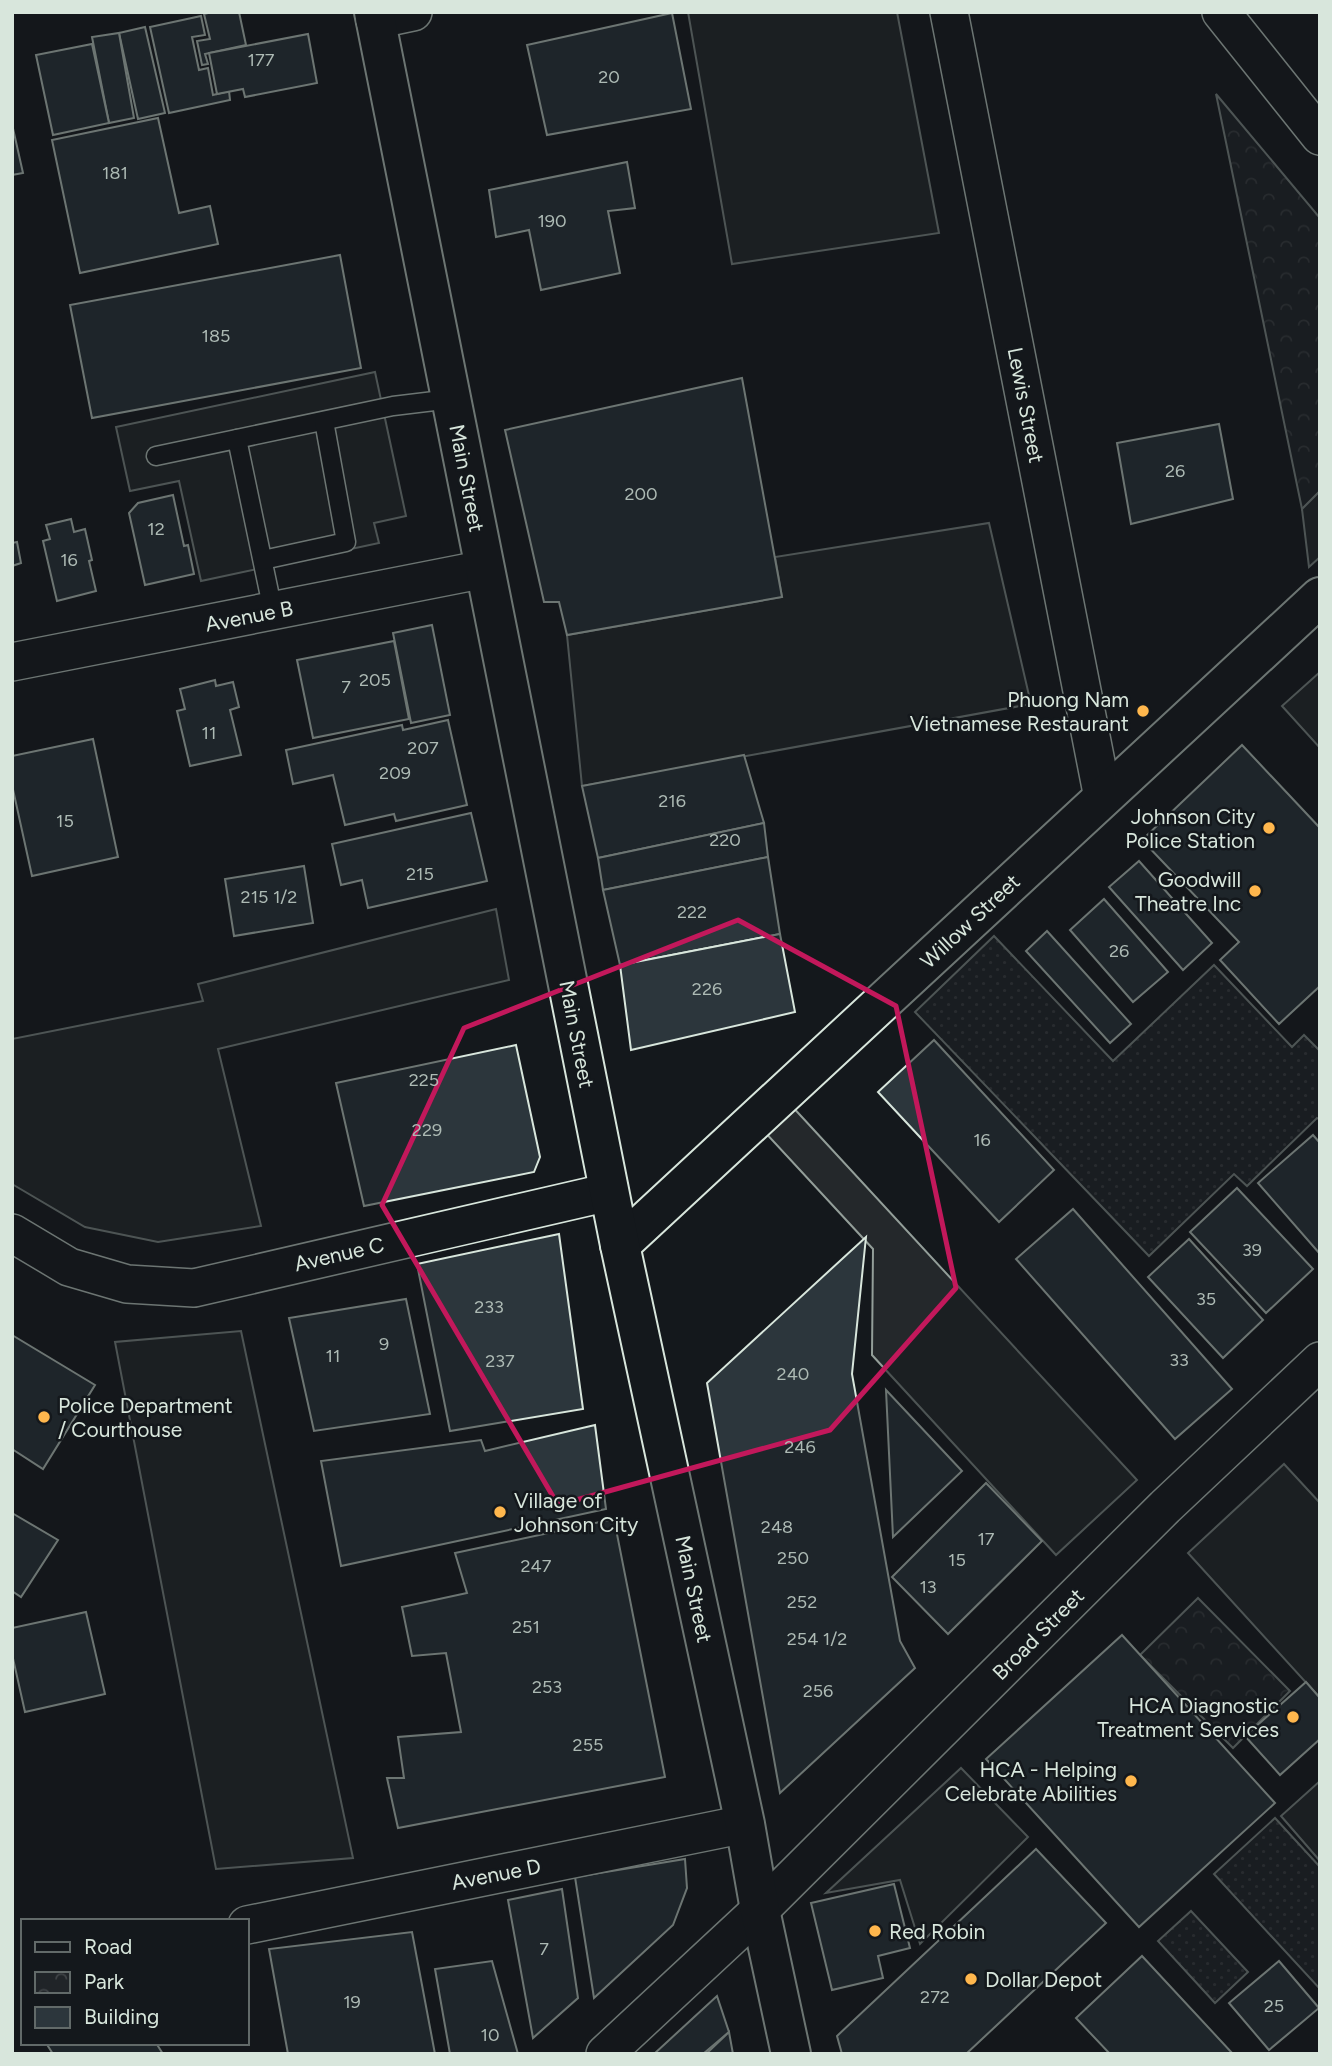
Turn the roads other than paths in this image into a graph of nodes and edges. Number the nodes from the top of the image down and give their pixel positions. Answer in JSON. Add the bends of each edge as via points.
{"nodes":[{"id":1,"x":413,"y":12,"type":"edge"},
{"id":2,"x":949,"y":12,"type":"edge"},
{"id":3,"x":1220,"y":12,"type":"edge"},
{"id":4,"x":375,"y":16,"type":"edge"},
{"id":5,"x":1320,"y":136,"type":"edge"},
{"id":6,"x":451,"y":399,"type":"junction"},
{"id":7,"x":324,"y":421,"type":"junction"},
{"id":8,"x":237,"y":439,"type":"junction"},
{"id":9,"x":156,"y":456,"type":"dead end"},
{"id":10,"x":263,"y":560,"type":"junction"},
{"id":11,"x":485,"y":569,"type":"junction"},
{"id":12,"x":1320,"y":597,"type":"edge"},
{"id":13,"x":273,"y":611,"type":"junction"},
{"id":14,"x":12,"y":662,"type":"edge"},
{"id":15,"x":1103,"y":798,"type":"junction"},
{"id":16,"x":609,"y":1192,"type":"junction"},
{"id":17,"x":12,"y":1233,"type":"edge"},
{"id":18,"x":620,"y":1245,"type":"junction"},
{"id":19,"x":1320,"y":1361,"type":"edge"},
{"id":20,"x":745,"y":1824,"type":"junction"},
{"id":21,"x":760,"y":1910,"type":"junction"},
{"id":22,"x":248,"y":1925,"type":"edge"},
{"id":23,"x":605,"y":2054,"type":"edge"},
{"id":24,"x":791,"y":2054,"type":"edge"}],
"edges":[{"from":1,"to":4,"type":"street"},
{"from":2,"to":15,"type":"street","name":"Lewis Street"},
{"from":3,"to":5,"type":"street"},
{"from":4,"to":6,"type":"main road","name":"Main Street"},
{"from":6,"to":7,"type":"lane"},
{"from":6,"to":11,"type":"main road","name":"Main Street"},
{"from":7,"to":8,"type":"lane"},
{"from":7,"to":10,"type":"lane","via":[[346,542]]},
{"from":8,"to":9,"type":"lane"},
{"from":8,"to":10,"type":"lane"},
{"from":10,"to":13,"type":"lane"},
{"from":11,"to":13,"type":"street","name":"Avenue B"},
{"from":11,"to":16,"type":"main road","name":"Main Street"},
{"from":12,"to":15,"type":"main road","name":"Willow Street"},
{"from":13,"to":14,"type":"street","name":"Avenue B"},
{"from":15,"to":18,"type":"main road","name":"Willow Street"},
{"from":16,"to":17,"type":"street","name":"Avenue C","via":[[194,1288],[127,1284],[69,1267]]},
{"from":16,"to":18,"type":"main road","name":"Main Street"},
{"from":18,"to":20,"type":"main road","name":"Main Street"},
{"from":19,"to":21,"type":"street","name":"Broad Street","via":[[1165,1507]]},
{"from":20,"to":21,"type":"main road","name":"Main Street"},
{"from":20,"to":22,"type":"street","name":"Avenue D"},
{"from":21,"to":23,"type":"street","name":"Broad Street"},
{"from":21,"to":24,"type":"main road","name":"Main Street"}]}
